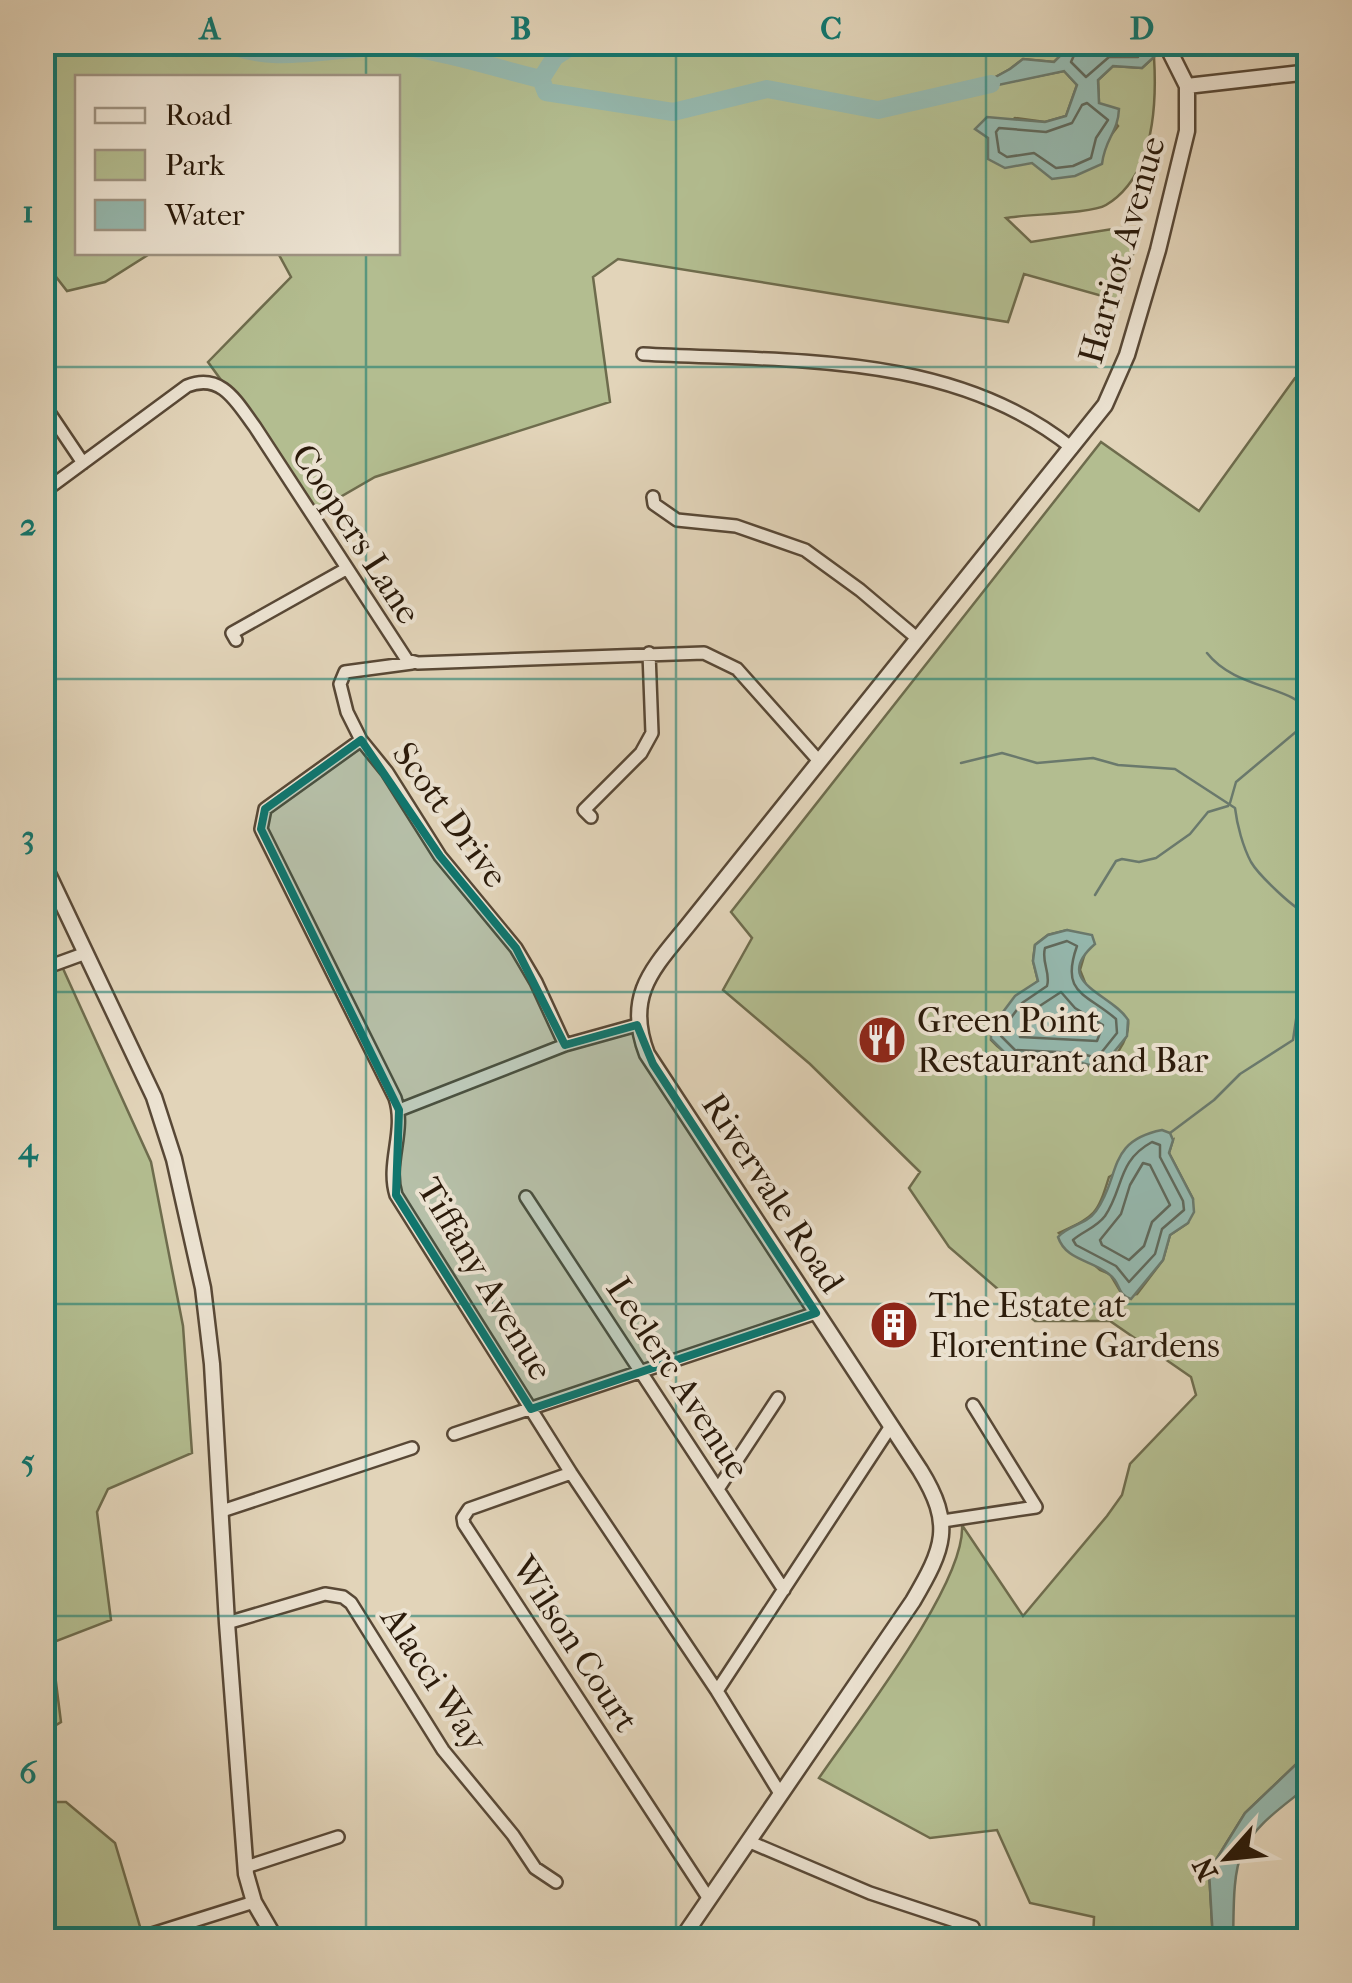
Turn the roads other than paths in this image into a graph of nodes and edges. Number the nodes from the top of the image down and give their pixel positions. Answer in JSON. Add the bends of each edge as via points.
{"nodes":[{"id":1,"x":1166,"y":42,"type":"edge"},
{"id":2,"x":1310,"y":72,"type":"edge"},
{"id":3,"x":1187,"y":86,"type":"junction"},
{"id":4,"x":642,"y":354,"type":"dead end"},
{"id":5,"x":42,"y":402,"type":"edge"},
{"id":6,"x":1072,"y":448,"type":"junction"},
{"id":7,"x":83,"y":463,"type":"junction"},
{"id":8,"x":42,"y":493,"type":"edge"},
{"id":9,"x":653,"y":496,"type":"dead end"},
{"id":10,"x":346,"y":569,"type":"junction"},
{"id":11,"x":918,"y":639,"type":"junction"},
{"id":12,"x":236,"y":640,"type":"dead end"},
{"id":13,"x":649,"y":653,"type":"junction"},
{"id":14,"x":412,"y":663,"type":"junction"},
{"id":15,"x":361,"y":740,"type":"junction"},
{"id":16,"x":819,"y":761,"type":"junction"},
{"id":17,"x":591,"y":817,"type":"dead end"},
{"id":18,"x":42,"y":862,"type":"edge"},
{"id":19,"x":86,"y":953,"type":"junction"},
{"id":20,"x":42,"y":969,"type":"edge"},
{"id":21,"x":637,"y":1025,"type":"junction"},
{"id":22,"x":564,"y":1045,"type":"junction"},
{"id":23,"x":398,"y":1110,"type":"junction"},
{"id":24,"x":526,"y":1197,"type":"dead end"},
{"id":25,"x":816,"y":1313,"type":"junction"},
{"id":26,"x":640,"y":1370,"type":"junction"},
{"id":27,"x":778,"y":1398,"type":"dead end"},
{"id":28,"x":972,"y":1406,"type":"dead end"},
{"id":29,"x":531,"y":1408,"type":"junction"},
{"id":30,"x":891,"y":1426,"type":"junction"},
{"id":31,"x":454,"y":1434,"type":"dead end"},
{"id":32,"x":412,"y":1448,"type":"dead end"},
{"id":33,"x":571,"y":1473,"type":"junction"},
{"id":34,"x":718,"y":1489,"type":"junction"},
{"id":35,"x":222,"y":1511,"type":"junction"},
{"id":36,"x":943,"y":1521,"type":"junction"},
{"id":37,"x":784,"y":1590,"type":"junction"},
{"id":38,"x":227,"y":1623,"type":"junction"},
{"id":39,"x":717,"y":1692,"type":"junction"},
{"id":40,"x":781,"y":1795,"type":"junction"},
{"id":41,"x":338,"y":1837,"type":"dead end"},
{"id":42,"x":750,"y":1842,"type":"junction"},
{"id":43,"x":246,"y":1867,"type":"junction"},
{"id":44,"x":556,"y":1882,"type":"dead end"},
{"id":45,"x":709,"y":1899,"type":"junction"},
{"id":46,"x":254,"y":1902,"type":"junction"},
{"id":47,"x":972,"y":1927,"type":"dead end"},
{"id":48,"x":133,"y":1940,"type":"edge"},
{"id":49,"x":276,"y":1940,"type":"edge"},
{"id":50,"x":682,"y":1940,"type":"edge"}],
"edges":[{"from":1,"to":3,"type":"street","name":"Harriot Avenue"},
{"from":2,"to":3,"type":"street"},
{"from":3,"to":6,"type":"street","name":"Harriot Avenue","via":[[1182,156],[1127,355],[1105,405]]},
{"from":4,"to":6,"type":"street","via":[[894,371],[989,399]]},
{"from":5,"to":7,"type":"street"},
{"from":6,"to":11,"type":"street","name":"Harriot Avenue"},
{"from":7,"to":8,"type":"street","name":"Coopers Lane"},
{"from":7,"to":10,"type":"street","name":"Coopers Lane","via":[[187,386],[221,386]]},
{"from":9,"to":11,"type":"street","via":[[677,520],[736,526],[804,550]]},
{"from":10,"to":12,"type":"street","via":[[232,633]]},
{"from":10,"to":14,"type":"street","name":"Coopers Lane"},
{"from":11,"to":16,"type":"street"},
{"from":13,"to":14,"type":"street","name":"Coopers Lane"},
{"from":13,"to":16,"type":"street","name":"Coopers Lane","via":[[692,651],[726,661]]},
{"from":13,"to":17,"type":"street","via":[[652,733],[584,810]]},
{"from":14,"to":15,"type":"street","name":"Scott Drive","via":[[350,670],[342,678]]},
{"from":15,"to":22,"type":"street","name":"Scott Drive","via":[[440,856],[516,948]]},
{"from":15,"to":23,"type":"street","via":[[266,808],[260,821]]},
{"from":16,"to":21,"type":"street","via":[[647,978]]},
{"from":18,"to":19,"type":"street"},
{"from":19,"to":20,"type":"street"},
{"from":19,"to":35,"type":"street","via":[[154,1097],[174,1159],[208,1319]]},
{"from":21,"to":22,"type":"street"},
{"from":21,"to":25,"type":"street","name":"Rivervale Road","via":[[654,1064]]},
{"from":22,"to":23,"type":"street"},
{"from":23,"to":29,"type":"street","name":"Tiffany Avenue","via":[[396,1195]]},
{"from":24,"to":26,"type":"street","name":"Leclerc Avenue"},
{"from":25,"to":26,"type":"street"},
{"from":25,"to":30,"type":"street","name":"Rivervale Road"},
{"from":26,"to":29,"type":"street"},
{"from":26,"to":34,"type":"street","name":"Leclerc Avenue"},
{"from":27,"to":34,"type":"street"},
{"from":28,"to":36,"type":"street","via":[[1036,1507]]},
{"from":29,"to":31,"type":"street"},
{"from":29,"to":33,"type":"street","name":"Tiffany Avenue"},
{"from":30,"to":36,"type":"street","name":"Rivervale Road","via":[[930,1485]]},
{"from":30,"to":37,"type":"street"},
{"from":32,"to":35,"type":"street"},
{"from":33,"to":39,"type":"street","name":"Tiffany Avenue"},
{"from":33,"to":45,"type":"street","name":"Wilson Court","via":[[468,1509],[464,1524]]},
{"from":34,"to":37,"type":"street","name":"Leclerc Avenue"},
{"from":35,"to":38,"type":"street"},
{"from":36,"to":40,"type":"street","via":[[940,1552],[920,1589]]},
{"from":37,"to":39,"type":"street"},
{"from":38,"to":43,"type":"street"},
{"from":38,"to":44,"type":"street","name":"Alacci Way","via":[[325,1594],[351,1602],[443,1750],[535,1868]]},
{"from":39,"to":40,"type":"street","name":"Tiffany Avenue"},
{"from":40,"to":42,"type":"street"},
{"from":41,"to":43,"type":"street"},
{"from":42,"to":45,"type":"street"},
{"from":42,"to":47,"type":"street"},
{"from":43,"to":46,"type":"street"},
{"from":45,"to":50,"type":"street"},
{"from":46,"to":48,"type":"street"},
{"from":46,"to":49,"type":"street"}]}
